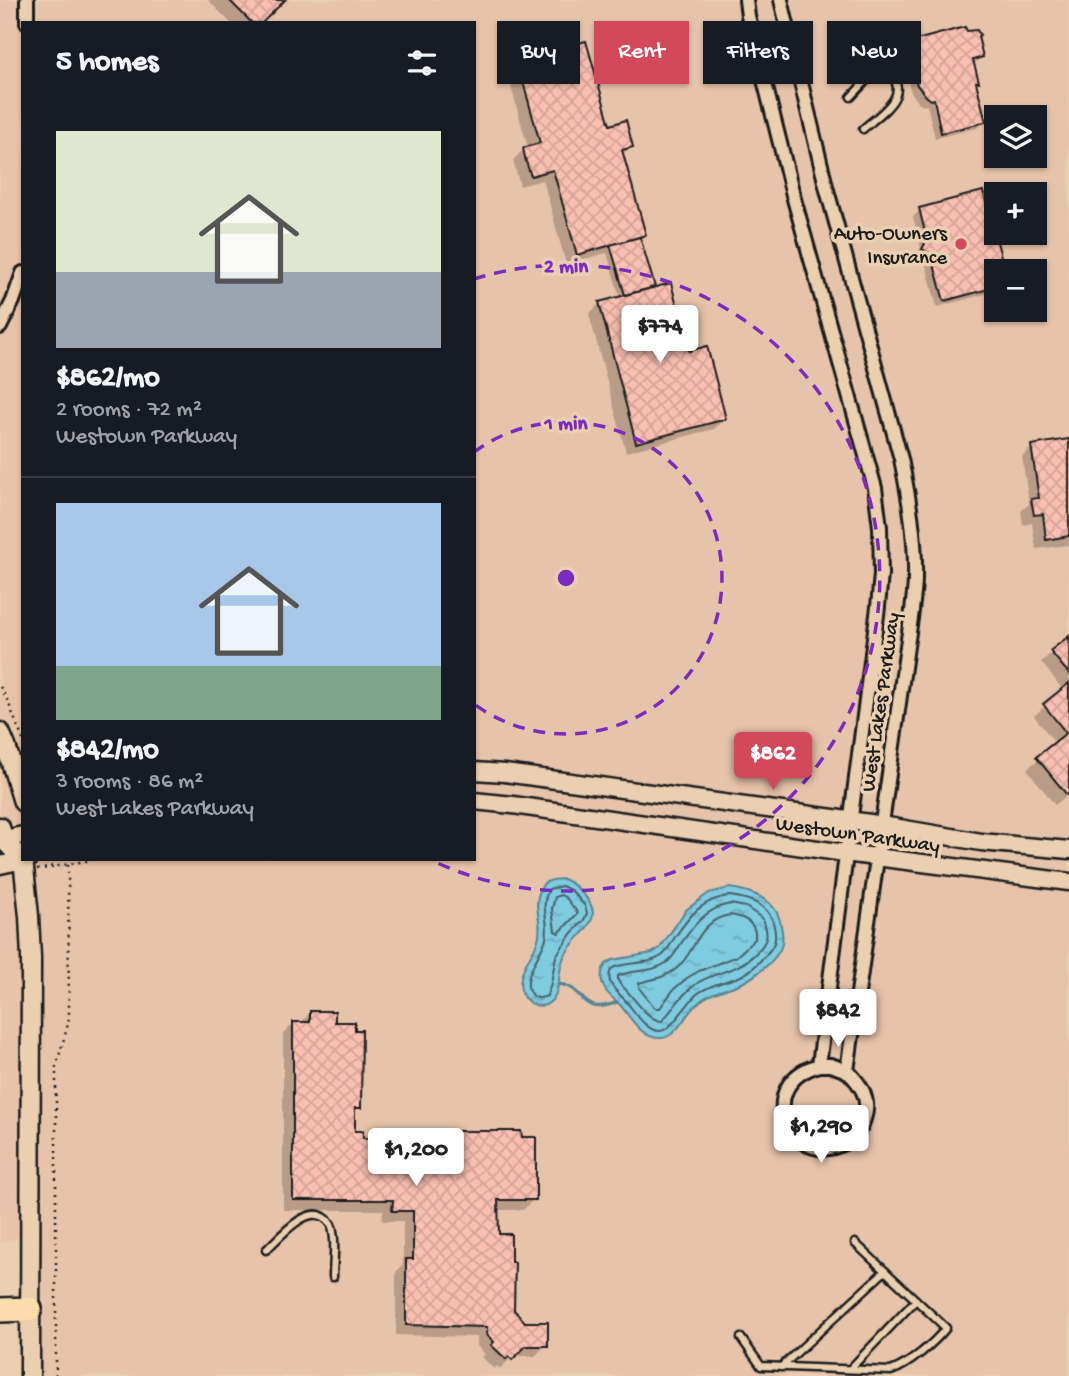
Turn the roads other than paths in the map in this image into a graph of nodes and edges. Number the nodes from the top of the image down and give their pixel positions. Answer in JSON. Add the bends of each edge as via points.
{"nodes":[{"id":1,"x":27,"y":0,"type":"edge"},
{"id":2,"x":746,"y":0,"type":"edge"},
{"id":3,"x":781,"y":0,"type":"edge"},
{"id":4,"x":27,"y":21,"type":"edge"},
{"id":5,"x":851,"y":97,"type":"dead end"},
{"id":6,"x":863,"y":129,"type":"dead end"},
{"id":7,"x":21,"y":279,"type":"edge"},
{"id":8,"x":0,"y":327,"type":"edge"},
{"id":9,"x":0,"y":732,"type":"edge"},
{"id":10,"x":476,"y":771,"type":"edge"},
{"id":11,"x":21,"y":796,"type":"edge"},
{"id":12,"x":476,"y":802,"type":"edge"},
{"id":13,"x":850,"y":821,"type":"junction"},
{"id":14,"x":882,"y":826,"type":"junction"},
{"id":15,"x":1,"y":835,"type":"edge"},
{"id":16,"x":21,"y":835,"type":"edge"},
{"id":17,"x":1069,"y":850,"type":"edge"},
{"id":18,"x":845,"y":853,"type":"junction"},
{"id":19,"x":21,"y":856,"type":"edge"},
{"id":20,"x":878,"y":856,"type":"junction"},
{"id":21,"x":21,"y":861,"type":"edge"},
{"id":22,"x":25,"y":861,"type":"edge"},
{"id":23,"x":0,"y":865,"type":"edge"},
{"id":24,"x":1069,"y":882,"type":"edge"},
{"id":25,"x":818,"y":1065,"type":"junction"},
{"id":26,"x":847,"y":1071,"type":"junction"},
{"id":27,"x":855,"y":1243,"type":"dead end"},
{"id":28,"x":266,"y":1250,"type":"dead end"},
{"id":29,"x":885,"y":1271,"type":"junction"},
{"id":30,"x":333,"y":1277,"type":"dead end"},
{"id":31,"x":916,"y":1300,"type":"junction"},
{"id":32,"x":30,"y":1309,"type":"junction"},
{"id":33,"x":0,"y":1310,"type":"edge"},
{"id":34,"x":741,"y":1338,"type":"dead end"},
{"id":35,"x":781,"y":1367,"type":"junction"},
{"id":36,"x":850,"y":1369,"type":"junction"},
{"id":37,"x":30,"y":1376,"type":"edge"}],
"edges":[{"from":1,"to":4,"type":"street"},
{"from":2,"to":13,"type":"street","name":"West Lakes Parkway","via":[[794,199],[875,488],[880,527],[879,596]]},
{"from":3,"to":14,"type":"street","name":"West Lakes Parkway","via":[[827,190],[901,459],[914,538],[915,578]]},
{"from":5,"to":6,"type":"lane","via":[[881,65],[896,80],[895,100]]},
{"from":7,"to":8,"type":"street"},
{"from":9,"to":11,"type":"main road"},
{"from":10,"to":13,"type":"street","name":"Westown Parkway"},
{"from":12,"to":18,"type":"street","name":"Westown Parkway"},
{"from":13,"to":14,"type":"street","name":"Westown Parkway"},
{"from":13,"to":18,"type":"street","name":"West Lakes Parkway"},
{"from":14,"to":17,"type":"street","name":"Westown Parkway"},
{"from":14,"to":20,"type":"street","name":"West Lakes Parkway"},
{"from":15,"to":16,"type":"street"},
{"from":15,"to":19,"type":"main road"},
{"from":18,"to":20,"type":"street","name":"Westown Parkway"},
{"from":18,"to":25,"type":"street","name":"West Lakes Parkway"},
{"from":20,"to":24,"type":"street","name":"Westown Parkway"},
{"from":20,"to":26,"type":"street","name":"West Lakes Parkway"},
{"from":21,"to":23,"type":"street"},
{"from":22,"to":32,"type":"main road","via":[[31,958]]},
{"from":25,"to":26,"type":"street"},
{"from":25,"to":26,"type":"street","via":[[788,1084],[782,1106],[793,1134],[820,1148],[840,1145],[855,1135],[866,1115],[859,1082]]},
{"from":27,"to":29,"type":"lane"},
{"from":28,"to":30,"type":"lane","via":[[300,1219],[321,1216],[334,1233]]},
{"from":29,"to":31,"type":"lane"},
{"from":29,"to":35,"type":"lane"},
{"from":31,"to":36,"type":"lane"},
{"from":31,"to":36,"type":"lane","via":[[946,1328],[938,1337],[900,1368]]},
{"from":32,"to":33,"type":"highway"},
{"from":32,"to":37,"type":"main road"},
{"from":34,"to":35,"type":"lane","via":[[761,1366]]},
{"from":35,"to":36,"type":"lane"}]}
